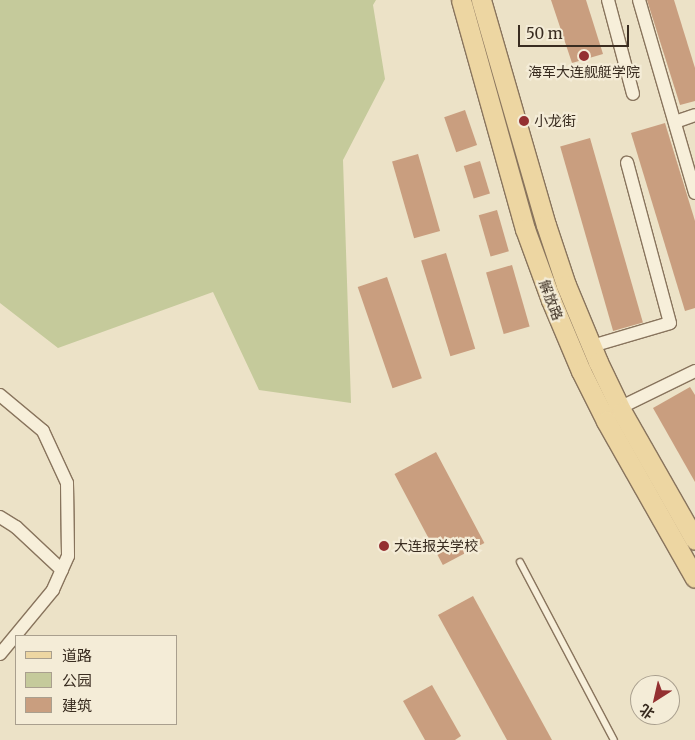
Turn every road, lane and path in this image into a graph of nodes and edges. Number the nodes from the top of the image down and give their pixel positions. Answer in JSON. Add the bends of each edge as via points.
{"nodes":[{"id":1,"x":461,"y":0,"type":"edge"},
{"id":2,"x":481,"y":0,"type":"edge"},
{"id":3,"x":608,"y":0,"type":"edge"},
{"id":4,"x":639,"y":0,"type":"edge"},
{"id":5,"x":633,"y":94,"type":"dead end"},
{"id":6,"x":695,"y":115,"type":"edge"},
{"id":7,"x":674,"y":122,"type":"junction"},
{"id":8,"x":627,"y":163,"type":"dead end"},
{"id":9,"x":695,"y":193,"type":"edge"},
{"id":10,"x":592,"y":346,"type":"junction"},
{"id":11,"x":695,"y":371,"type":"edge"},
{"id":12,"x":0,"y":395,"type":"edge"},
{"id":13,"x":612,"y":412,"type":"junction"},
{"id":14,"x":0,"y":517,"type":"edge"},
{"id":15,"x":695,"y":540,"type":"edge"},
{"id":16,"x":520,"y":562,"type":"dead end"},
{"id":17,"x":62,"y":570,"type":"junction"},
{"id":18,"x":695,"y":578,"type":"edge"},
{"id":19,"x":16,"y":635,"type":"edge"},
{"id":20,"x":15,"y":636,"type":"edge"},
{"id":21,"x":0,"y":654,"type":"edge"},
{"id":22,"x":614,"y":740,"type":"edge"}],
"edges":[{"from":1,"to":13,"type":"main road","name":"解放路","via":[[525,229],[551,300],[581,371]]},
{"from":2,"to":10,"type":"main road","name":"解放路","via":[[546,225],[566,286]]},
{"from":3,"to":5,"type":"street"},
{"from":4,"to":7,"type":"street"},
{"from":6,"to":7,"type":"street"},
{"from":7,"to":9,"type":"street"},
{"from":8,"to":10,"type":"street","via":[[670,323]]},
{"from":10,"to":13,"type":"main road","name":"解放路"},
{"from":11,"to":13,"type":"street"},
{"from":12,"to":17,"type":"street","via":[[43,431],[67,483],[68,556]]},
{"from":13,"to":15,"type":"main road","name":"解放路"},
{"from":13,"to":18,"type":"main road","name":"解放路"},
{"from":14,"to":17,"type":"street","via":[[16,527]]},
{"from":16,"to":22,"type":"lane"},
{"from":17,"to":19,"type":"street","via":[[53,590]]},
{"from":20,"to":21,"type":"street"}]}
